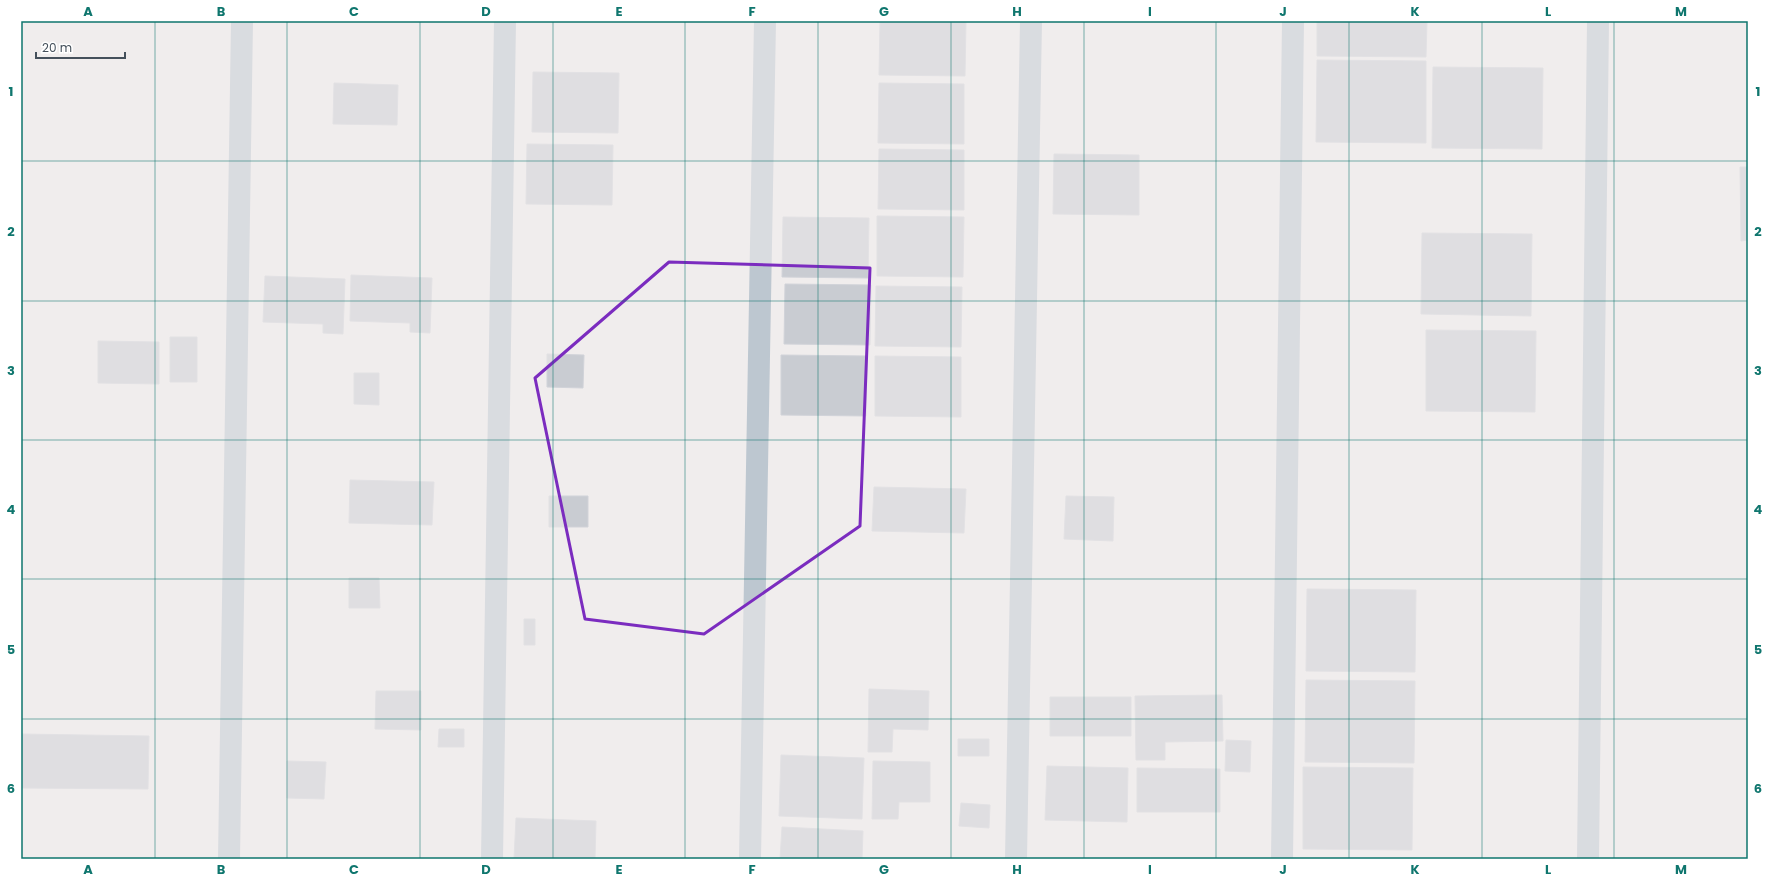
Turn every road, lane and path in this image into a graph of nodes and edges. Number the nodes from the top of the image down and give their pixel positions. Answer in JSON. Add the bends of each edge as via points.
{"nodes":[{"id":1,"x":242,"y":21,"type":"edge"},
{"id":2,"x":505,"y":21,"type":"edge"},
{"id":3,"x":765,"y":21,"type":"edge"},
{"id":4,"x":1031,"y":21,"type":"edge"},
{"id":5,"x":1293,"y":21,"type":"edge"},
{"id":6,"x":1598,"y":21,"type":"edge"},
{"id":7,"x":229,"y":859,"type":"edge"},
{"id":8,"x":492,"y":859,"type":"edge"},
{"id":9,"x":750,"y":859,"type":"edge"},
{"id":10,"x":1016,"y":859,"type":"edge"},
{"id":11,"x":1282,"y":859,"type":"edge"},
{"id":12,"x":1588,"y":859,"type":"edge"}],
"edges":[{"from":1,"to":7,"type":"street"},
{"from":2,"to":8,"type":"street"},
{"from":3,"to":9,"type":"street"},
{"from":4,"to":10,"type":"street"},
{"from":5,"to":11,"type":"street"},
{"from":6,"to":12,"type":"street"}]}
